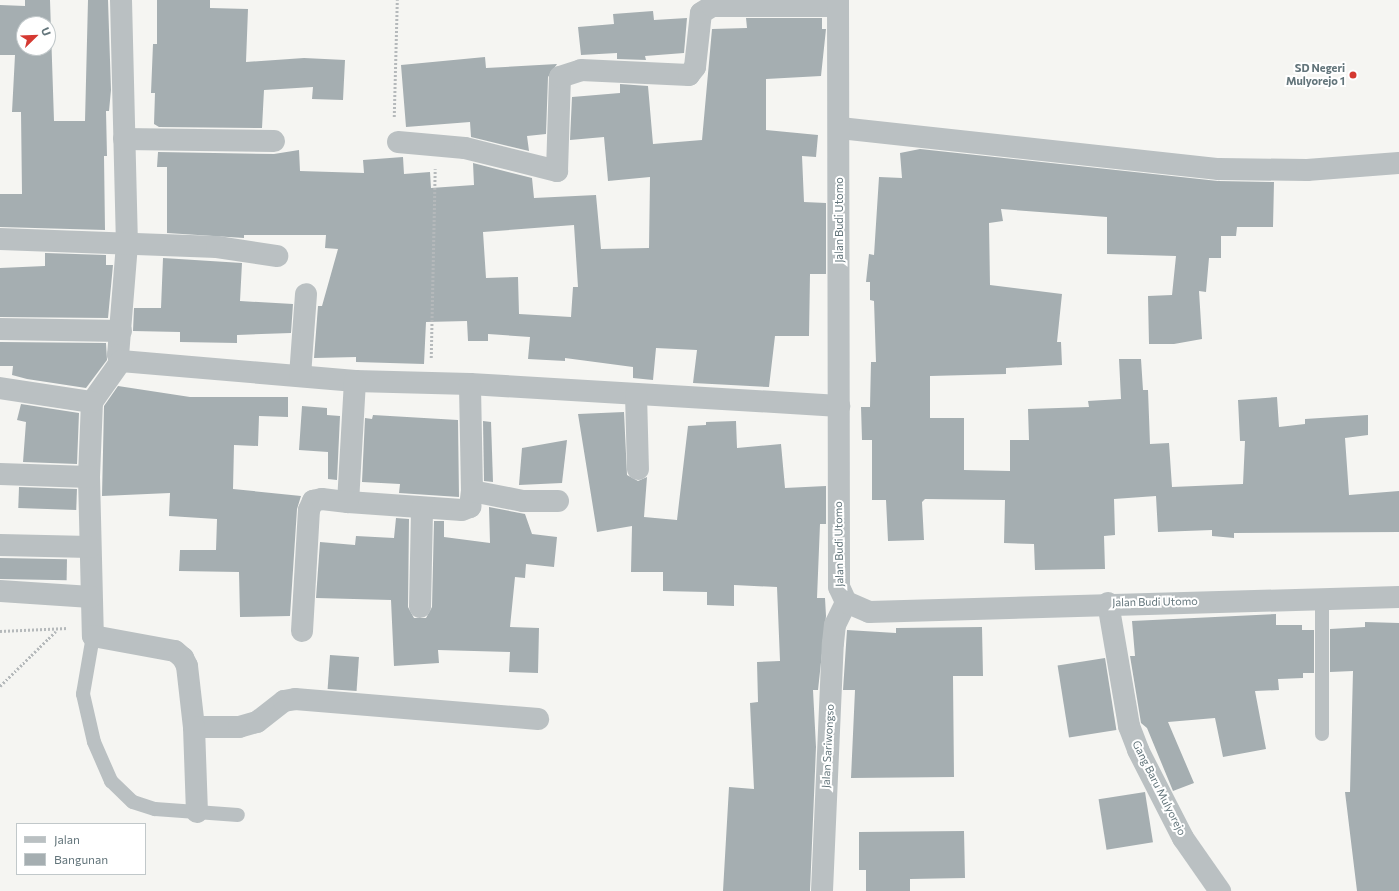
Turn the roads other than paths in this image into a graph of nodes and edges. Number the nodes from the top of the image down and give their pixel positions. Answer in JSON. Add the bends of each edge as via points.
{"nodes":[{"id":1,"x":121,"y":0,"type":"edge"},
{"id":2,"x":837,"y":3,"type":"edge"},
{"id":3,"x":840,"y":128,"type":"junction"},
{"id":4,"x":124,"y":140,"type":"junction"},
{"id":5,"x":274,"y":141,"type":"dead end"},
{"id":6,"x":398,"y":142,"type":"road end"},
{"id":7,"x":1399,"y":163,"type":"edge"},
{"id":8,"x":0,"y":239,"type":"edge"},
{"id":9,"x":127,"y":244,"type":"junction"},
{"id":10,"x":277,"y":256,"type":"dead end"},
{"id":11,"x":306,"y":294,"type":"dead end"},
{"id":12,"x":0,"y":329,"type":"edge"},
{"id":13,"x":121,"y":331,"type":"junction"},
{"id":14,"x":121,"y":361,"type":"junction"},
{"id":15,"x":300,"y":376,"type":"junction"},
{"id":16,"x":355,"y":381,"type":"junction"},
{"id":17,"x":470,"y":384,"type":"junction"},
{"id":18,"x":0,"y":388,"type":"edge"},
{"id":19,"x":636,"y":394,"type":"junction"},
{"id":20,"x":92,"y":402,"type":"junction"},
{"id":21,"x":839,"y":406,"type":"junction"},
{"id":22,"x":638,"y":469,"type":"dead end"},
{"id":23,"x":0,"y":474,"type":"edge"},
{"id":24,"x":89,"y":477,"type":"junction"},
{"id":25,"x":472,"y":491,"type":"junction"},
{"id":26,"x":558,"y":501,"type":"dead end"},
{"id":27,"x":348,"y":502,"type":"junction"},
{"id":28,"x":422,"y":508,"type":"junction"},
{"id":29,"x":0,"y":545,"type":"edge"},
{"id":30,"x":90,"y":547,"type":"junction"},
{"id":31,"x":0,"y":591,"type":"edge"},
{"id":32,"x":90,"y":597,"type":"junction"},
{"id":33,"x":1399,"y":597,"type":"edge"},
{"id":34,"x":1322,"y":598,"type":"junction"},
{"id":35,"x":846,"y":602,"type":"junction"},
{"id":36,"x":1108,"y":603,"type":"junction"},
{"id":37,"x":420,"y":607,"type":"dead end"},
{"id":38,"x":93,"y":627,"type":"junction"},
{"id":39,"x":302,"y":631,"type":"dead end"},
{"id":40,"x":538,"y":719,"type":"dead end"},
{"id":41,"x":194,"y":727,"type":"junction"},
{"id":42,"x":1322,"y":734,"type":"dead end"},
{"id":43,"x":197,"y":812,"type":"junction"},
{"id":44,"x":238,"y":815,"type":"dead end"},
{"id":45,"x":822,"y":891,"type":"edge"},
{"id":46,"x":1220,"y":891,"type":"edge"}],
"edges":[{"from":1,"to":4,"type":"street"},
{"from":2,"to":3,"type":"street","name":"Jalan Budi Utomo"},
{"from":2,"to":6,"type":"street","via":[[712,6],[701,13],[695,67],[689,75],[580,70],[560,77],[557,171],[465,148]]},
{"from":3,"to":7,"type":"street","via":[[1220,169],[1307,170]]},
{"from":3,"to":21,"type":"street","name":"Jalan Budi Utomo"},
{"from":4,"to":5,"type":"street"},
{"from":4,"to":9,"type":"street"},
{"from":8,"to":9,"type":"street"},
{"from":9,"to":10,"type":"street","via":[[217,247]]},
{"from":9,"to":13,"type":"street"},
{"from":11,"to":15,"type":"street"},
{"from":12,"to":13,"type":"street"},
{"from":13,"to":14,"type":"street","via":[[118,355]]},
{"from":14,"to":15,"type":"street"},
{"from":14,"to":20,"type":"street"},
{"from":15,"to":16,"type":"street"},
{"from":16,"to":17,"type":"street"},
{"from":16,"to":27,"type":"street"},
{"from":17,"to":19,"type":"street"},
{"from":17,"to":25,"type":"street"},
{"from":18,"to":20,"type":"street"},
{"from":19,"to":21,"type":"street"},
{"from":19,"to":22,"type":"street"},
{"from":20,"to":24,"type":"street"},
{"from":21,"to":35,"type":"street","name":"Jalan Budi Utomo","via":[[839,587]]},
{"from":23,"to":24,"type":"street"},
{"from":24,"to":30,"type":"street"},
{"from":25,"to":26,"type":"street","via":[[522,501]]},
{"from":25,"to":28,"type":"street","via":[[467,510]]},
{"from":27,"to":28,"type":"street"},
{"from":27,"to":39,"type":"street","via":[[322,499],[314,502],[309,510]]},
{"from":28,"to":37,"type":"street"},
{"from":29,"to":30,"type":"street"},
{"from":30,"to":32,"type":"street"},
{"from":31,"to":32,"type":"street"},
{"from":32,"to":38,"type":"street"},
{"from":33,"to":34,"type":"street","name":"Jalan Budi Utomo"},
{"from":34,"to":36,"type":"street","name":"Jalan Budi Utomo"},
{"from":34,"to":42,"type":"lane"},
{"from":35,"to":36,"type":"street","name":"Jalan Budi Utomo","via":[[869,612]]},
{"from":35,"to":45,"type":"street","name":"Jalan Sariwongso","via":[[835,624],[833,643]]},
{"from":36,"to":46,"type":"street","name":"Gang Baru Mulyorejo","via":[[1129,726],[1138,750],[1184,838]]},
{"from":38,"to":41,"type":"street","via":[[176,651],[187,666]]},
{"from":38,"to":43,"type":"lane","via":[[83,694],[94,742],[111,781],[133,802],[155,809]]},
{"from":40,"to":41,"type":"street","via":[[295,699],[284,701],[257,722],[239,727]]},
{"from":41,"to":43,"type":"street"},
{"from":43,"to":44,"type":"lane"}]}
